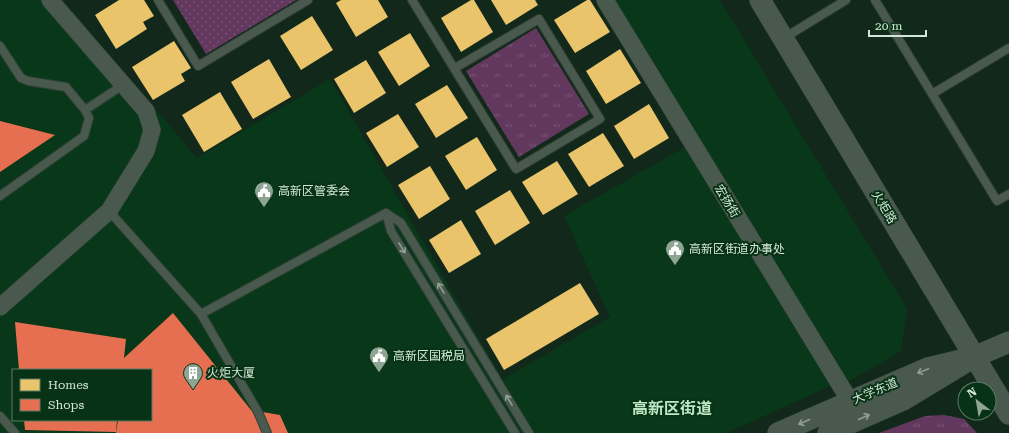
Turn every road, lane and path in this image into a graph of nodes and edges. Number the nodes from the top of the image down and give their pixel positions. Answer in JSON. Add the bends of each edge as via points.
{"nodes":[{"id":1,"x":50,"y":0,"type":"edge"},
{"id":2,"x":158,"y":0,"type":"edge"},
{"id":3,"x":308,"y":0,"type":"edge"},
{"id":4,"x":412,"y":0,"type":"edge"},
{"id":5,"x":605,"y":0,"type":"edge"},
{"id":6,"x":760,"y":0,"type":"edge"},
{"id":7,"x":846,"y":0,"type":"edge"},
{"id":8,"x":875,"y":0,"type":"edge"},
{"id":9,"x":783,"y":38,"type":"junction"},
{"id":10,"x":0,"y":46,"type":"edge"},
{"id":11,"x":1009,"y":48,"type":"edge"},
{"id":12,"x":455,"y":68,"type":"junction"},
{"id":13,"x":123,"y":85,"type":"junction"},
{"id":14,"x":932,"y":94,"type":"junction"},
{"id":15,"x":85,"y":110,"type":"junction"},
{"id":16,"x":1009,"y":194,"type":"edge"},
{"id":17,"x":0,"y":196,"type":"edge"},
{"id":18,"x":109,"y":211,"type":"junction"},
{"id":19,"x":386,"y":213,"type":"junction"},
{"id":20,"x":0,"y":307,"type":"edge"},
{"id":21,"x":201,"y":314,"type":"junction"},
{"id":22,"x":1009,"y":342,"type":"edge"},
{"id":23,"x":974,"y":357,"type":"junction"},
{"id":24,"x":850,"y":401,"type":"junction"},
{"id":25,"x":1009,"y":414,"type":"edge"},
{"id":26,"x":0,"y":416,"type":"edge"},
{"id":27,"x":15,"y":433,"type":"edge"},
{"id":28,"x":267,"y":433,"type":"edge"},
{"id":29,"x":515,"y":433,"type":"edge"},
{"id":30,"x":529,"y":433,"type":"edge"},
{"id":31,"x":778,"y":433,"type":"edge"},
{"id":32,"x":828,"y":433,"type":"edge"}],
"edges":[{"from":1,"to":13,"type":"street"},
{"from":2,"to":3,"type":"lane","via":[[198,66]]},
{"from":4,"to":12,"type":"lane"},
{"from":5,"to":24,"type":"street","name":"宏扬街"},
{"from":6,"to":9,"type":"street","name":"火炬路"},
{"from":7,"to":9,"type":"lane"},
{"from":8,"to":14,"type":"lane"},
{"from":9,"to":23,"type":"street","name":"火炬路"},
{"from":10,"to":15,"type":"lane","via":[[21,78],[66,87]]},
{"from":11,"to":14,"type":"lane"},
{"from":12,"to":12,"type":"lane","via":[[539,19],[600,119],[516,169]]},
{"from":13,"to":15,"type":"lane"},
{"from":13,"to":18,"type":"street","via":[[146,111],[152,130],[146,151]]},
{"from":14,"to":16,"type":"lane","via":[[997,201]]},
{"from":15,"to":17,"type":"lane","via":[[89,118],[84,136]]},
{"from":18,"to":20,"type":"street"},
{"from":18,"to":21,"type":"lane"},
{"from":19,"to":21,"type":"lane"},
{"from":19,"to":29,"type":"lane","one_way":true,"via":[[392,231]]},
{"from":30,"to":19,"type":"lane","one_way":true,"via":[[401,223]]},
{"from":21,"to":28,"type":"lane","via":[[258,412]]},
{"from":22,"to":23,"type":"street","name":"大学东道"},
{"from":23,"to":24,"type":"street","name":"大学东道","one_way":true,"via":[[928,368]]},
{"from":23,"to":25,"type":"street","name":"火炬路"},
{"from":32,"to":23,"type":"street","name":"大学东道","one_way":true,"via":[[903,400]]},
{"from":24,"to":31,"type":"street","name":"大学东道","one_way":true},
{"from":26,"to":27,"type":"lane"}]}
